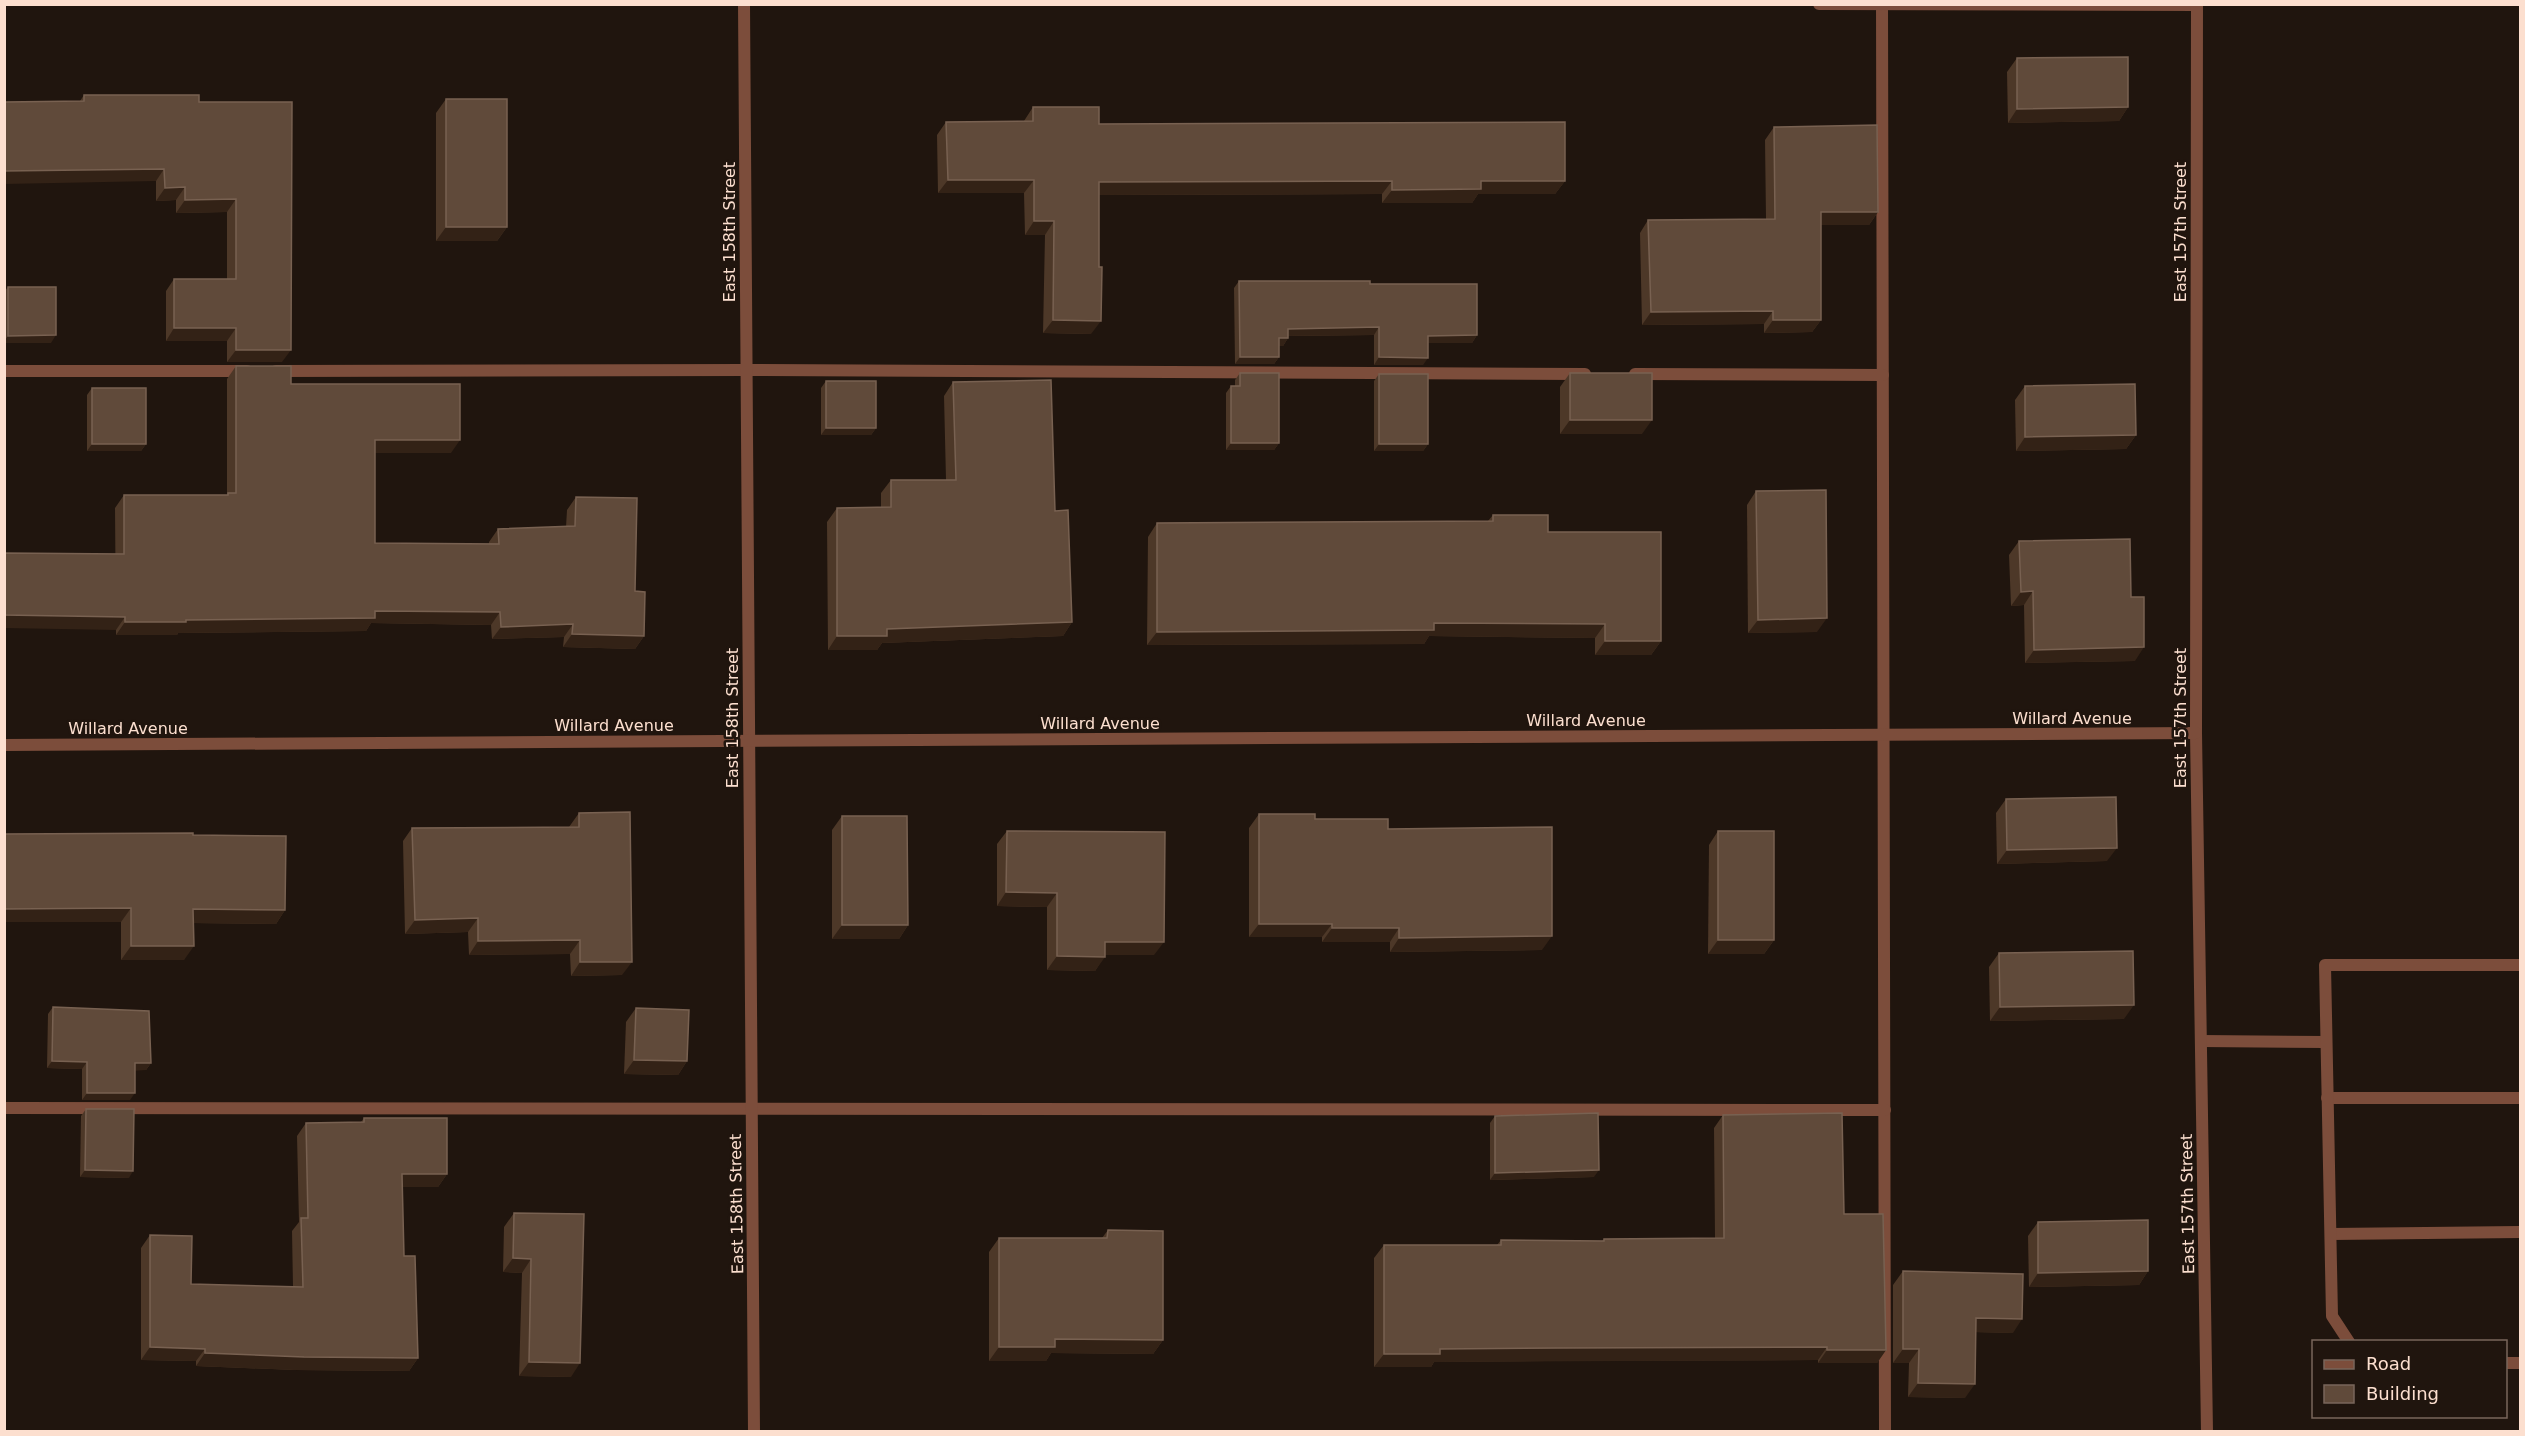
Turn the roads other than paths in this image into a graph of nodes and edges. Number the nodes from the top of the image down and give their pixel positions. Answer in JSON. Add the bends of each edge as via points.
{"nodes":[{"id":1,"x":744,"y":4,"type":"edge"},
{"id":2,"x":1819,"y":4,"type":"edge"},
{"id":3,"x":1882,"y":5,"type":"edge"},
{"id":4,"x":2197,"y":5,"type":"edge"},
{"id":5,"x":747,"y":370,"type":"junction"},
{"id":6,"x":4,"y":371,"type":"edge"},
{"id":7,"x":1596,"y":374,"type":"edge"},
{"id":8,"x":1620,"y":374,"type":"edge"},
{"id":9,"x":1883,"y":375,"type":"junction"},
{"id":10,"x":2196,"y":734,"type":"junction"},
{"id":11,"x":1885,"y":735,"type":"junction"},
{"id":12,"x":749,"y":741,"type":"junction"},
{"id":13,"x":4,"y":745,"type":"edge"},
{"id":14,"x":2520,"y":965,"type":"edge"},
{"id":15,"x":2201,"y":1041,"type":"junction"},
{"id":16,"x":2325,"y":1042,"type":"junction"},
{"id":17,"x":2327,"y":1098,"type":"junction"},
{"id":18,"x":2520,"y":1098,"type":"edge"},
{"id":19,"x":752,"y":1107,"type":"junction"},
{"id":20,"x":4,"y":1108,"type":"edge"},
{"id":21,"x":1885,"y":1110,"type":"junction"},
{"id":22,"x":2520,"y":1232,"type":"edge"},
{"id":23,"x":2331,"y":1234,"type":"junction"},
{"id":24,"x":2348,"y":1340,"type":"edge"},
{"id":25,"x":754,"y":1431,"type":"edge"},
{"id":26,"x":1886,"y":1431,"type":"edge"},
{"id":27,"x":2206,"y":1431,"type":"edge"}],
"edges":[{"from":1,"to":5,"type":"street","name":"East 158th Street"},
{"from":2,"to":3,"type":"street"},
{"from":3,"to":4,"type":"street"},
{"from":3,"to":9,"type":"street"},
{"from":4,"to":10,"type":"street","name":"East 157th Street"},
{"from":5,"to":6,"type":"street"},
{"from":5,"to":7,"type":"street"},
{"from":5,"to":12,"type":"street","name":"East 158th Street"},
{"from":8,"to":9,"type":"street"},
{"from":9,"to":11,"type":"street"},
{"from":10,"to":11,"type":"street","name":"Willard Avenue"},
{"from":10,"to":15,"type":"street","name":"East 157th Street"},
{"from":11,"to":12,"type":"street","name":"Willard Avenue"},
{"from":11,"to":21,"type":"street"},
{"from":12,"to":13,"type":"street","name":"Willard Avenue"},
{"from":12,"to":19,"type":"street","name":"East 158th Street"},
{"from":14,"to":16,"type":"street","via":[[2325,965]]},
{"from":15,"to":16,"type":"street"},
{"from":15,"to":27,"type":"street","name":"East 157th Street"},
{"from":16,"to":17,"type":"street"},
{"from":17,"to":18,"type":"street"},
{"from":17,"to":23,"type":"street"},
{"from":19,"to":20,"type":"street"},
{"from":19,"to":21,"type":"street"},
{"from":19,"to":25,"type":"street","name":"East 158th Street"},
{"from":21,"to":26,"type":"street"},
{"from":22,"to":23,"type":"street"},
{"from":23,"to":24,"type":"street","via":[[2332,1316]]}]}
